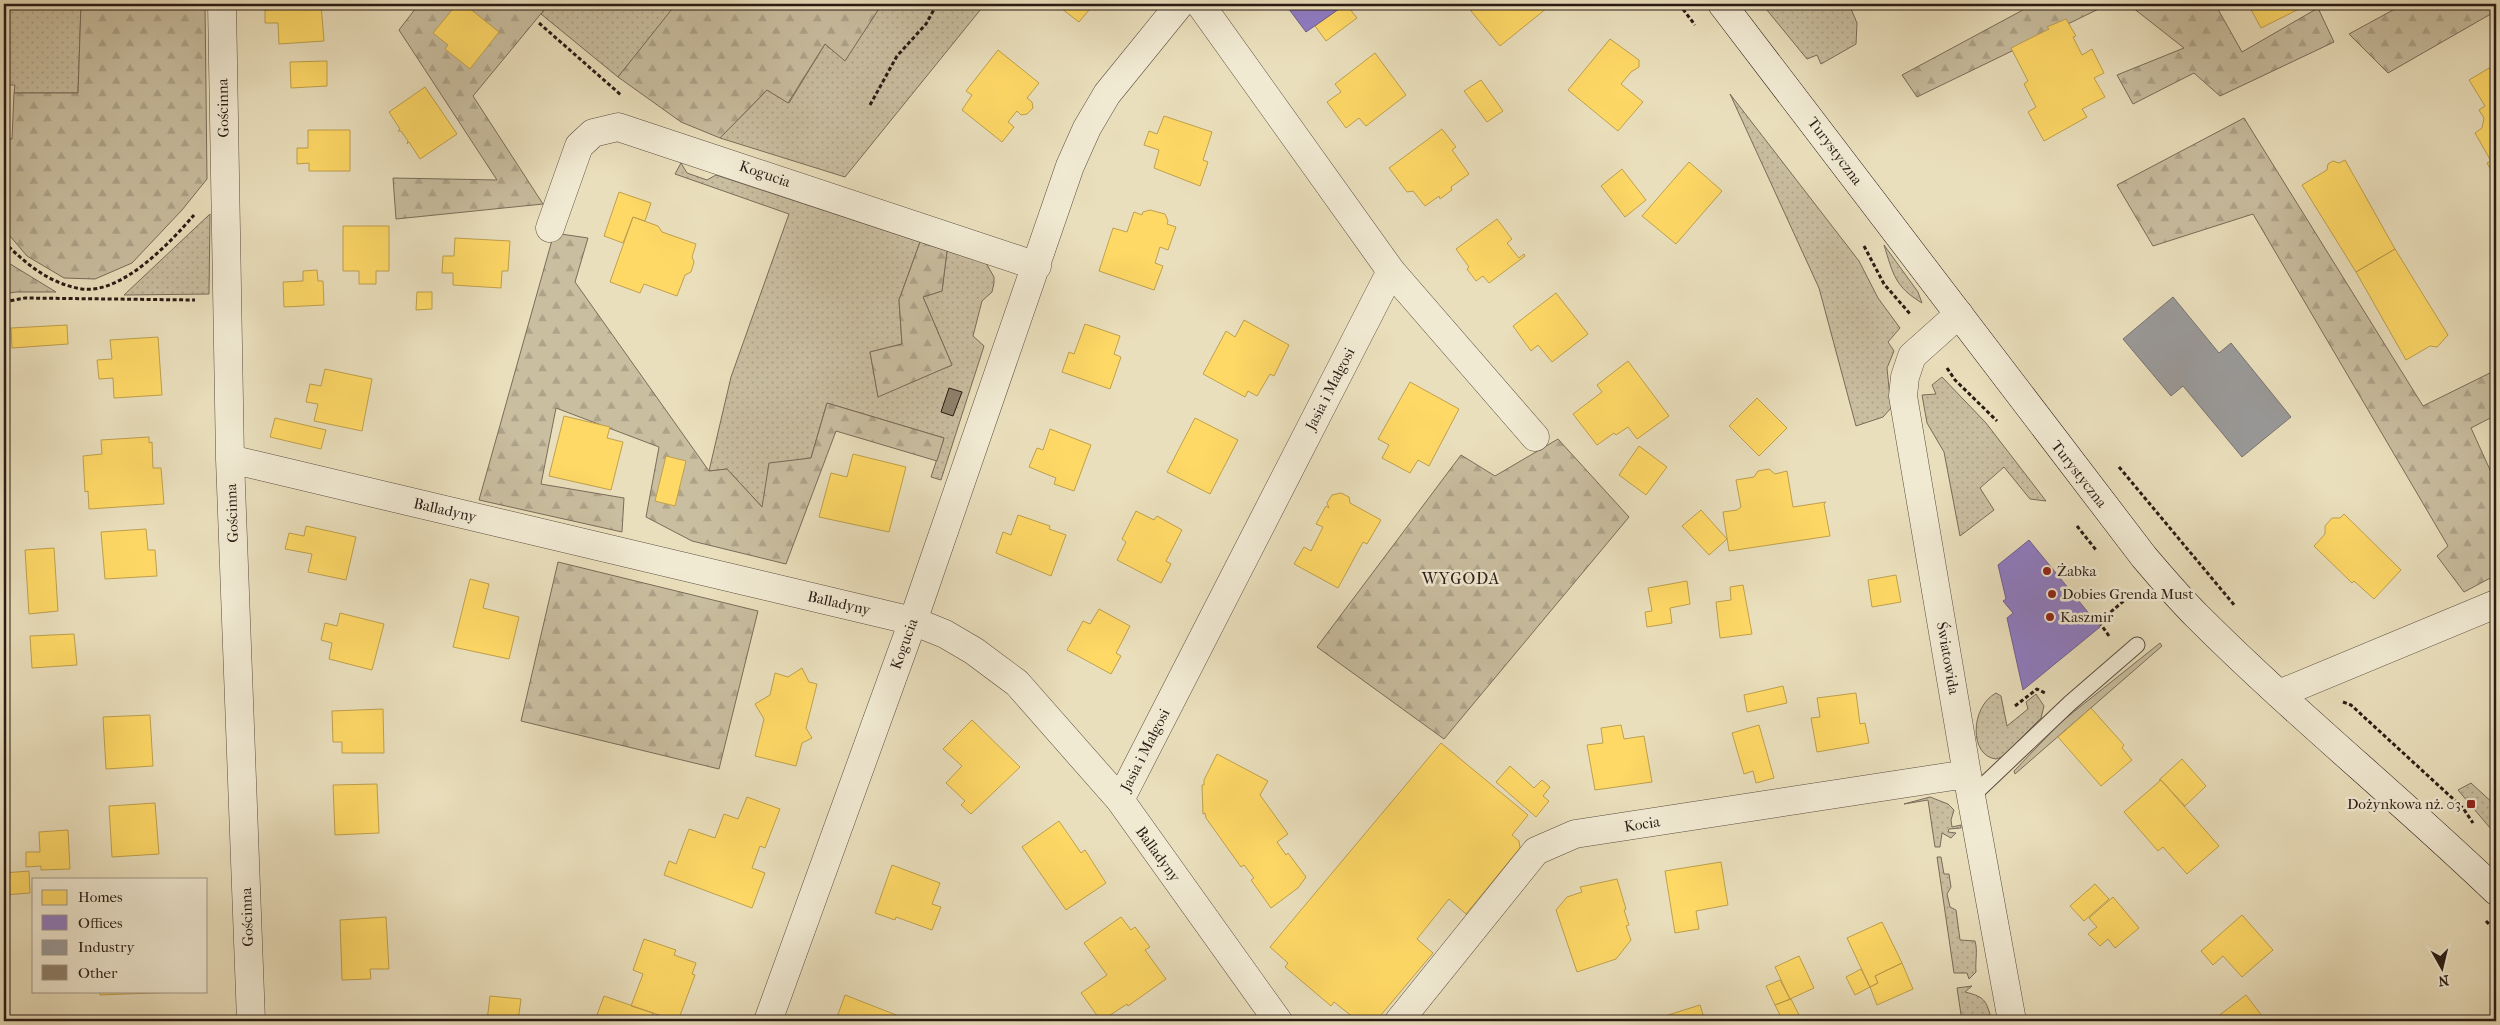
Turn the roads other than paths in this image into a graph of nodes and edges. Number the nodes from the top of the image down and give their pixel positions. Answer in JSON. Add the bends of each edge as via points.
{"nodes":[{"id":1,"x":222,"y":4,"type":"edge"},
{"id":2,"x":1180,"y":4,"type":"edge"},
{"id":3,"x":1200,"y":4,"type":"edge"},
{"id":4,"x":1722,"y":4,"type":"edge"},
{"id":5,"x":550,"y":228,"type":"dead end"},
{"id":6,"x":1037,"y":266,"type":"junction"},
{"id":7,"x":1391,"y":271,"type":"junction"},
{"id":8,"x":1959,"y":314,"type":"junction"},
{"id":9,"x":1535,"y":437,"type":"dead end"},
{"id":10,"x":230,"y":459,"type":"junction"},
{"id":11,"x":2496,"y":604,"type":"edge"},
{"id":12,"x":912,"y":621,"type":"junction"},
{"id":13,"x":2137,"y":645,"type":"dead end"},
{"id":14,"x":2290,"y":690,"type":"junction"},
{"id":15,"x":1969,"y":785,"type":"junction"},
{"id":16,"x":1120,"y":800,"type":"junction"},
{"id":17,"x":2496,"y":891,"type":"edge"},
{"id":18,"x":251,"y":1021,"type":"edge"},
{"id":19,"x":768,"y":1021,"type":"edge"},
{"id":20,"x":1278,"y":1021,"type":"edge"},
{"id":21,"x":1399,"y":1021,"type":"edge"},
{"id":22,"x":2012,"y":1021,"type":"edge"}],
"edges":[{"from":1,"to":10,"type":"street","name":"Gościnna"},
{"from":2,"to":6,"type":"street","name":"Kogucia","via":[[1107,94],[1087,128],[1070,166]]},
{"from":3,"to":7,"type":"street"},
{"from":4,"to":8,"type":"street","name":"Turystyczna"},
{"from":5,"to":6,"type":"street","name":"Kogucia","via":[[579,146],[593,133],[618,127]]},
{"from":6,"to":12,"type":"street","name":"Kogucia"},
{"from":7,"to":9,"type":"street"},
{"from":7,"to":16,"type":"street","name":"Jasia i Małgosi"},
{"from":8,"to":14,"type":"street","name":"Turystyczna","via":[[2144,557],[2196,615]]},
{"from":8,"to":15,"type":"street","name":"Światowida","via":[[1912,356],[1903,396]]},
{"from":10,"to":12,"type":"street","name":"Balladyny"},
{"from":10,"to":18,"type":"street","name":"Gościnna"},
{"from":11,"to":14,"type":"street"},
{"from":12,"to":16,"type":"street","name":"Balladyny","via":[[945,634],[974,651],[1017,683]]},
{"from":12,"to":19,"type":"street","name":"Kogucia"},
{"from":13,"to":15,"type":"lane"},
{"from":14,"to":17,"type":"street","name":"Turystyczna"},
{"from":15,"to":21,"type":"street","name":"Kocia","via":[[1575,834],[1555,841],[1536,851]]},
{"from":15,"to":22,"type":"street","name":"Światowida"},
{"from":16,"to":20,"type":"street","name":"Balladyny"}]}
